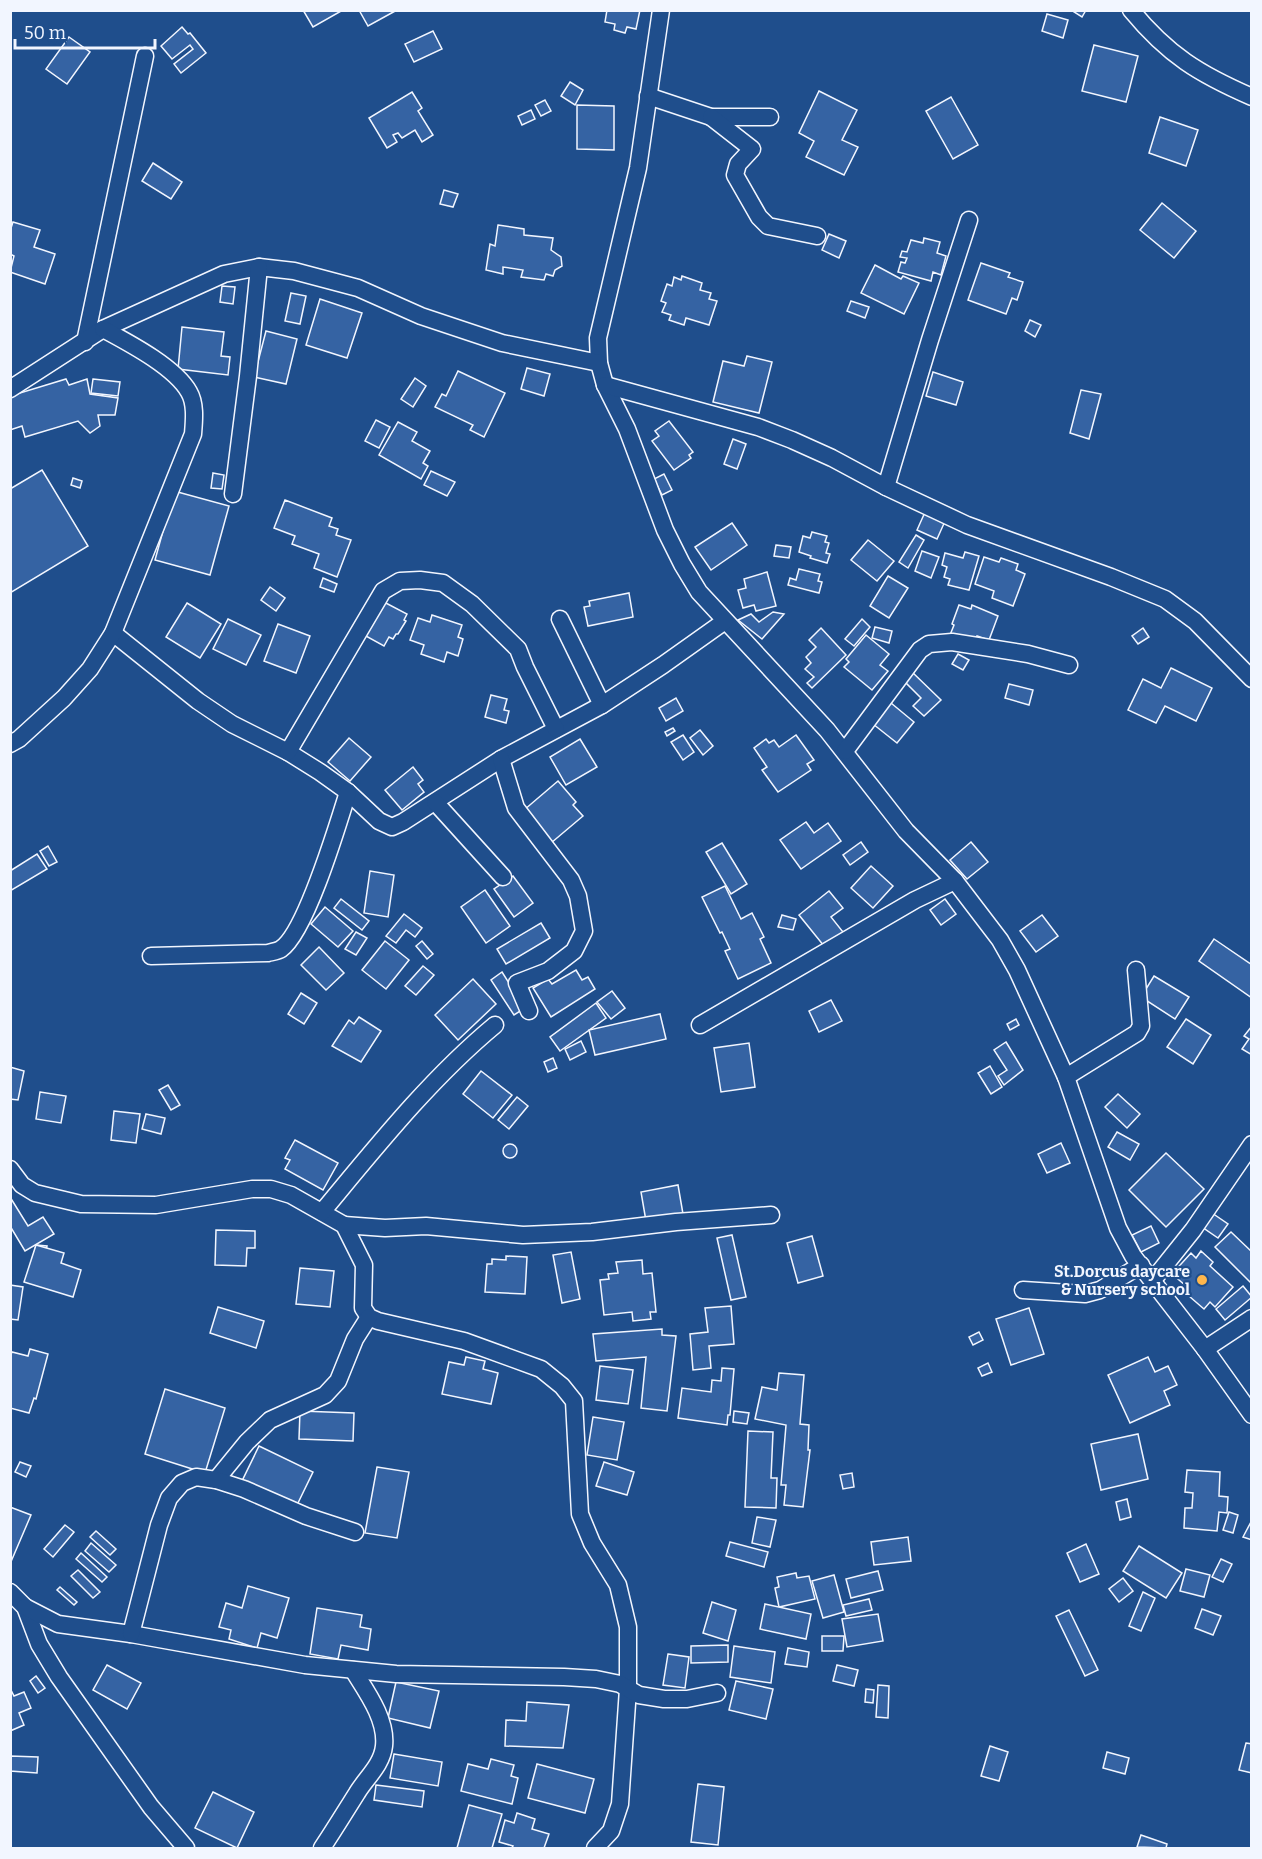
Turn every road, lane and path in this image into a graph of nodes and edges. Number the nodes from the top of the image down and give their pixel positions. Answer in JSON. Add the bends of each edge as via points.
{"nodes":[{"id":1,"x":661,"y":10,"type":"edge"},
{"id":2,"x":1140,"y":14,"type":"edge"},
{"id":3,"x":145,"y":56,"type":"dead end"},
{"id":4,"x":648,"y":96,"type":"junction"},
{"id":5,"x":1251,"y":97,"type":"edge"},
{"id":6,"x":711,"y":117,"type":"junction"},
{"id":7,"x":770,"y":117,"type":"dead end"},
{"id":8,"x":969,"y":220,"type":"dead end"},
{"id":9,"x":817,"y":236,"type":"dead end"},
{"id":10,"x":259,"y":267,"type":"junction"},
{"id":11,"x":103,"y":329,"type":"junction"},
{"id":12,"x":85,"y":342,"type":"junction"},
{"id":13,"x":598,"y":363,"type":"junction"},
{"id":14,"x":605,"y":386,"type":"junction"},
{"id":15,"x":10,"y":389,"type":"edge"},
{"id":16,"x":886,"y":487,"type":"junction"},
{"id":17,"x":233,"y":494,"type":"dead end"},
{"id":18,"x":561,"y":619,"type":"dead end"},
{"id":19,"x":725,"y":621,"type":"junction"},
{"id":20,"x":113,"y":633,"type":"junction"},
{"id":21,"x":1069,"y":665,"type":"dead end"},
{"id":22,"x":1251,"y":679,"type":"edge"},
{"id":23,"x":602,"y":705,"type":"junction"},
{"id":24,"x":556,"y":729,"type":"junction"},
{"id":25,"x":10,"y":744,"type":"edge"},
{"id":26,"x":288,"y":752,"type":"junction"},
{"id":27,"x":845,"y":752,"type":"junction"},
{"id":28,"x":501,"y":759,"type":"junction"},
{"id":29,"x":348,"y":792,"type":"junction"},
{"id":30,"x":435,"y":802,"type":"junction"},
{"id":31,"x":503,"y":878,"type":"dead end"},
{"id":32,"x":955,"y":881,"type":"junction"},
{"id":33,"x":151,"y":956,"type":"dead end"},
{"id":34,"x":1136,"y":970,"type":"dead end"},
{"id":35,"x":530,"y":1011,"type":"dead end"},
{"id":36,"x":495,"y":1025,"type":"dead end"},
{"id":37,"x":700,"y":1025,"type":"dead end"},
{"id":38,"x":1066,"y":1077,"type":"junction"},
{"id":39,"x":1251,"y":1144,"type":"edge"},
{"id":40,"x":10,"y":1169,"type":"edge"},
{"id":41,"x":322,"y":1212,"type":"junction"},
{"id":42,"x":771,"y":1215,"type":"dead end"},
{"id":43,"x":344,"y":1225,"type":"junction"},
{"id":44,"x":1141,"y":1265,"type":"junction"},
{"id":45,"x":1153,"y":1280,"type":"junction"},
{"id":46,"x":1023,"y":1290,"type":"dead end"},
{"id":47,"x":369,"y":1317,"type":"junction"},
{"id":48,"x":1251,"y":1318,"type":"edge"},
{"id":49,"x":1205,"y":1349,"type":"junction"},
{"id":50,"x":1251,"y":1415,"type":"edge"},
{"id":51,"x":216,"y":1480,"type":"junction"},
{"id":52,"x":355,"y":1532,"type":"dead end"},
{"id":53,"x":10,"y":1592,"type":"edge"},
{"id":54,"x":24,"y":1607,"type":"junction"},
{"id":55,"x":131,"y":1634,"type":"junction"},
{"id":56,"x":353,"y":1670,"type":"junction"},
{"id":57,"x":628,"y":1689,"type":"junction"},
{"id":58,"x":717,"y":1693,"type":"dead end"},
{"id":59,"x":186,"y":1848,"type":"edge"},
{"id":60,"x":322,"y":1848,"type":"edge"},
{"id":61,"x":595,"y":1848,"type":"edge"}],
"edges":[{"from":1,"to":4,"type":"street"},
{"from":2,"to":5,"type":"street","via":[[1174,55],[1213,80]]},
{"from":3,"to":12,"type":"street"},
{"from":4,"to":6,"type":"street"},
{"from":4,"to":13,"type":"street","via":[[638,168],[598,338]]},
{"from":6,"to":7,"type":"street"},
{"from":6,"to":9,"type":"street","via":[[752,149],[738,164],[735,175],[759,217],[768,226]]},
{"from":8,"to":16,"type":"street"},
{"from":10,"to":11,"type":"street","via":[[224,274]]},
{"from":10,"to":13,"type":"street","via":[[294,271],[358,288],[422,316],[502,343]]},
{"from":10,"to":17,"type":"street"},
{"from":11,"to":12,"type":"street"},
{"from":11,"to":20,"type":"street","via":[[178,378],[190,394],[194,414],[193,434]]},
{"from":12,"to":15,"type":"street"},
{"from":13,"to":14,"type":"street"},
{"from":14,"to":16,"type":"street","via":[[775,433]]},
{"from":14,"to":19,"type":"street","via":[[627,429],[672,547],[699,592]]},
{"from":16,"to":22,"type":"street","via":[[967,525],[1165,599],[1195,621]]},
{"from":18,"to":23,"type":"street"},
{"from":19,"to":23,"type":"street"},
{"from":19,"to":27,"type":"street"},
{"from":20,"to":25,"type":"street","via":[[90,669],[64,698]]},
{"from":20,"to":26,"type":"street","via":[[232,724]]},
{"from":21,"to":27,"type":"street","via":[[952,642],[929,644],[920,650]]},
{"from":23,"to":24,"type":"street"},
{"from":24,"to":26,"type":"street","via":[[518,649],[472,604],[443,583],[400,581],[383,591]]},
{"from":24,"to":28,"type":"street"},
{"from":26,"to":29,"type":"street"},
{"from":27,"to":32,"type":"street","via":[[906,831]]},
{"from":28,"to":30,"type":"street"},
{"from":28,"to":35,"type":"street","via":[[516,808],[578,896],[584,931],[574,951],[548,971],[518,983]]},
{"from":29,"to":30,"type":"street","via":[[379,821],[392,827]]},
{"from":29,"to":33,"type":"street","via":[[317,884],[280,950]]},
{"from":30,"to":31,"type":"street"},
{"from":32,"to":37,"type":"street","via":[[915,900]]},
{"from":32,"to":38,"type":"street","via":[[1000,940],[1017,970]]},
{"from":34,"to":38,"type":"street","via":[[1141,1026],[1137,1033]]},
{"from":36,"to":41,"type":"street","via":[[393,1128]]},
{"from":38,"to":44,"type":"street","via":[[1118,1228]]},
{"from":39,"to":45,"type":"street"},
{"from":40,"to":41,"type":"street","via":[[22,1185],[35,1193],[81,1204],[156,1205],[271,1189]]},
{"from":41,"to":43,"type":"street"},
{"from":42,"to":43,"type":"street","via":[[523,1235],[426,1226]]},
{"from":43,"to":47,"type":"street","via":[[364,1265],[363,1308]]},
{"from":44,"to":45,"type":"street"},
{"from":44,"to":46,"type":"street","via":[[1100,1290],[1085,1294]]},
{"from":45,"to":49,"type":"street"},
{"from":47,"to":51,"type":"street","via":[[355,1339],[338,1381],[325,1395],[270,1420]]},
{"from":47,"to":57,"type":"street","via":[[464,1341],[541,1369],[574,1401],[580,1514],[592,1543],[618,1585],[628,1627]]},
{"from":48,"to":49,"type":"street"},
{"from":49,"to":50,"type":"street"},
{"from":51,"to":52,"type":"street"},
{"from":51,"to":55,"type":"street","via":[[196,1477],[182,1483],[169,1498]]},
{"from":53,"to":54,"type":"street"},
{"from":54,"to":55,"type":"street","via":[[58,1624]]},
{"from":54,"to":59,"type":"street","via":[[39,1644],[59,1677],[151,1807]]},
{"from":55,"to":56,"type":"street"},
{"from":56,"to":57,"type":"street","via":[[575,1677],[620,1684]]},
{"from":56,"to":60,"type":"street","via":[[382,1726],[384,1746],[379,1763]]},
{"from":57,"to":58,"type":"street","via":[[664,1700]]},
{"from":57,"to":61,"type":"street","via":[[620,1804],[611,1831]]}]}
